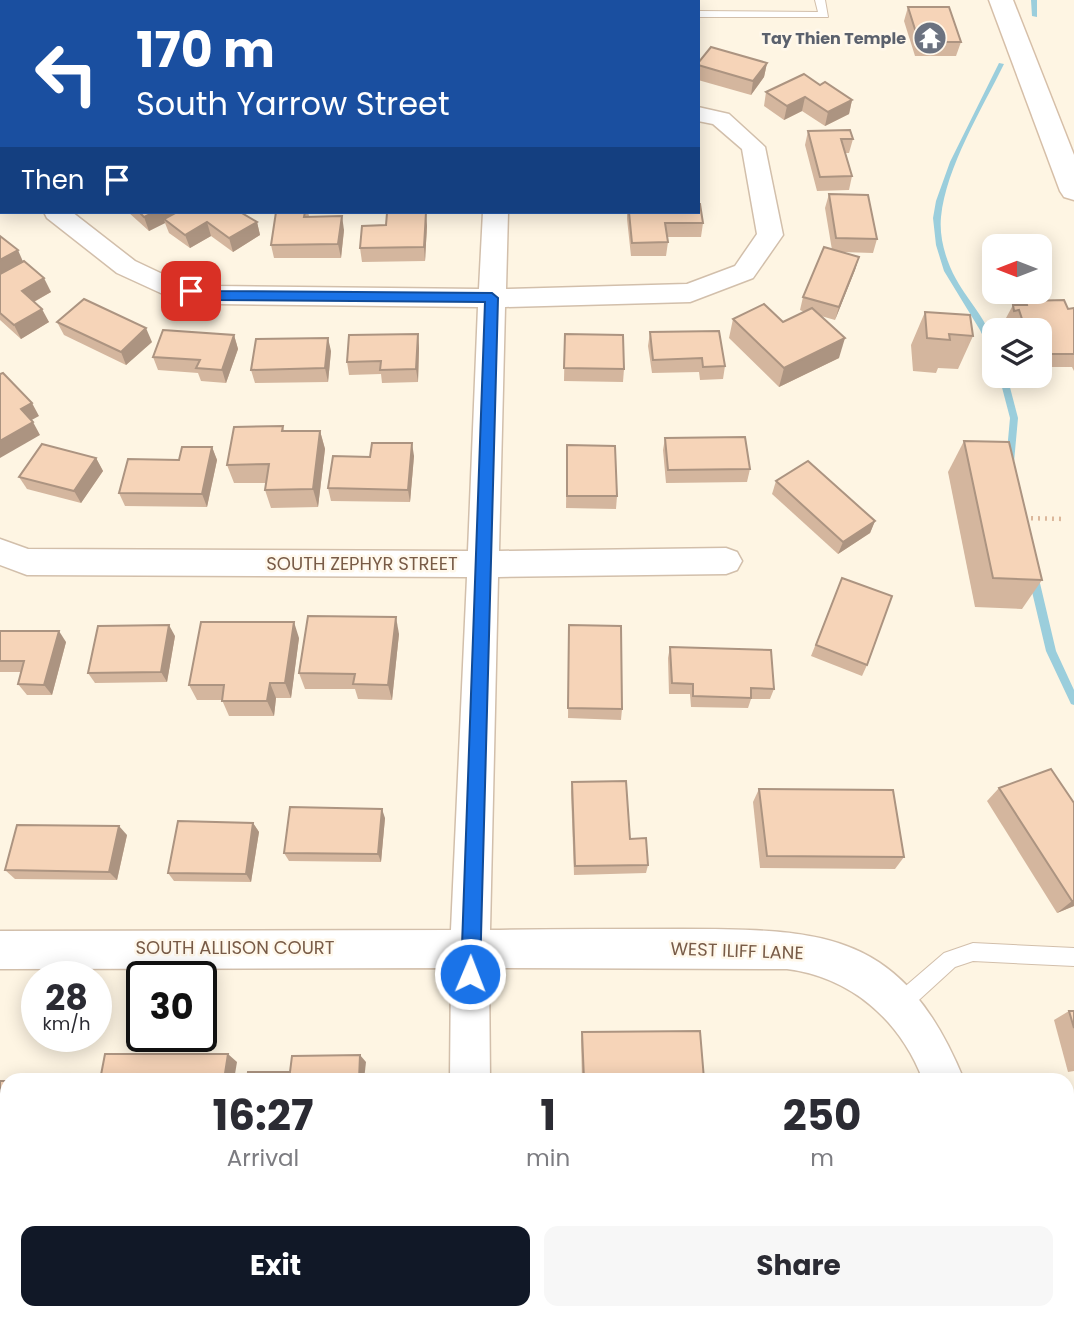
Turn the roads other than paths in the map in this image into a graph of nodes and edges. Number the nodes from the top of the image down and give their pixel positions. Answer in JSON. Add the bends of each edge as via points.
{"nodes":[{"id":1,"x":820,"y":0,"type":"edge"},
{"id":2,"x":1000,"y":0,"type":"edge"},
{"id":3,"x":700,"y":14,"type":"edge"},
{"id":4,"x":700,"y":114,"type":"edge"},
{"id":5,"x":1074,"y":191,"type":"edge"},
{"id":6,"x":59,"y":214,"type":"edge"},
{"id":7,"x":495,"y":214,"type":"edge"},
{"id":8,"x":492,"y":298,"type":"junction"},
{"id":9,"x":0,"y":552,"type":"edge"},
{"id":10,"x":726,"y":561,"type":"dead end"},
{"id":11,"x":481,"y":564,"type":"junction"},
{"id":12,"x":470,"y":947,"type":"junction"},
{"id":13,"x":0,"y":950,"type":"edge"},
{"id":14,"x":1074,"y":957,"type":"edge"},
{"id":15,"x":901,"y":1003,"type":"junction"},
{"id":16,"x":470,"y":1073,"type":"edge"},
{"id":17,"x":941,"y":1073,"type":"edge"}],
"edges":[{"from":1,"to":3,"type":"lane","via":[[824,15]]},
{"from":2,"to":5,"type":"street"},
{"from":4,"to":8,"type":"street","via":[[721,119],[752,148],[770,235],[744,272],[690,293]]},
{"from":6,"to":8,"type":"street","via":[[126,267],[165,286],[217,295]]},
{"from":7,"to":8,"type":"street"},
{"from":8,"to":11,"type":"street"},
{"from":9,"to":11,"type":"street","name":"SOUTH ZEPHYR STREET","via":[[27,562]]},
{"from":10,"to":11,"type":"street","name":"SOUTH ZEPHYR STREET"},
{"from":11,"to":12,"type":"street"},
{"from":12,"to":13,"type":"street","name":"SOUTH ALLISON COURT"},
{"from":12,"to":15,"type":"street","name":"WEST ILIFF LANE","via":[[802,952],[852,968]]},
{"from":12,"to":16,"type":"street"},
{"from":14,"to":15,"type":"lane","via":[[973,952],[950,959]]},
{"from":15,"to":17,"type":"street","name":"WEST ILIFF LANE"}]}
